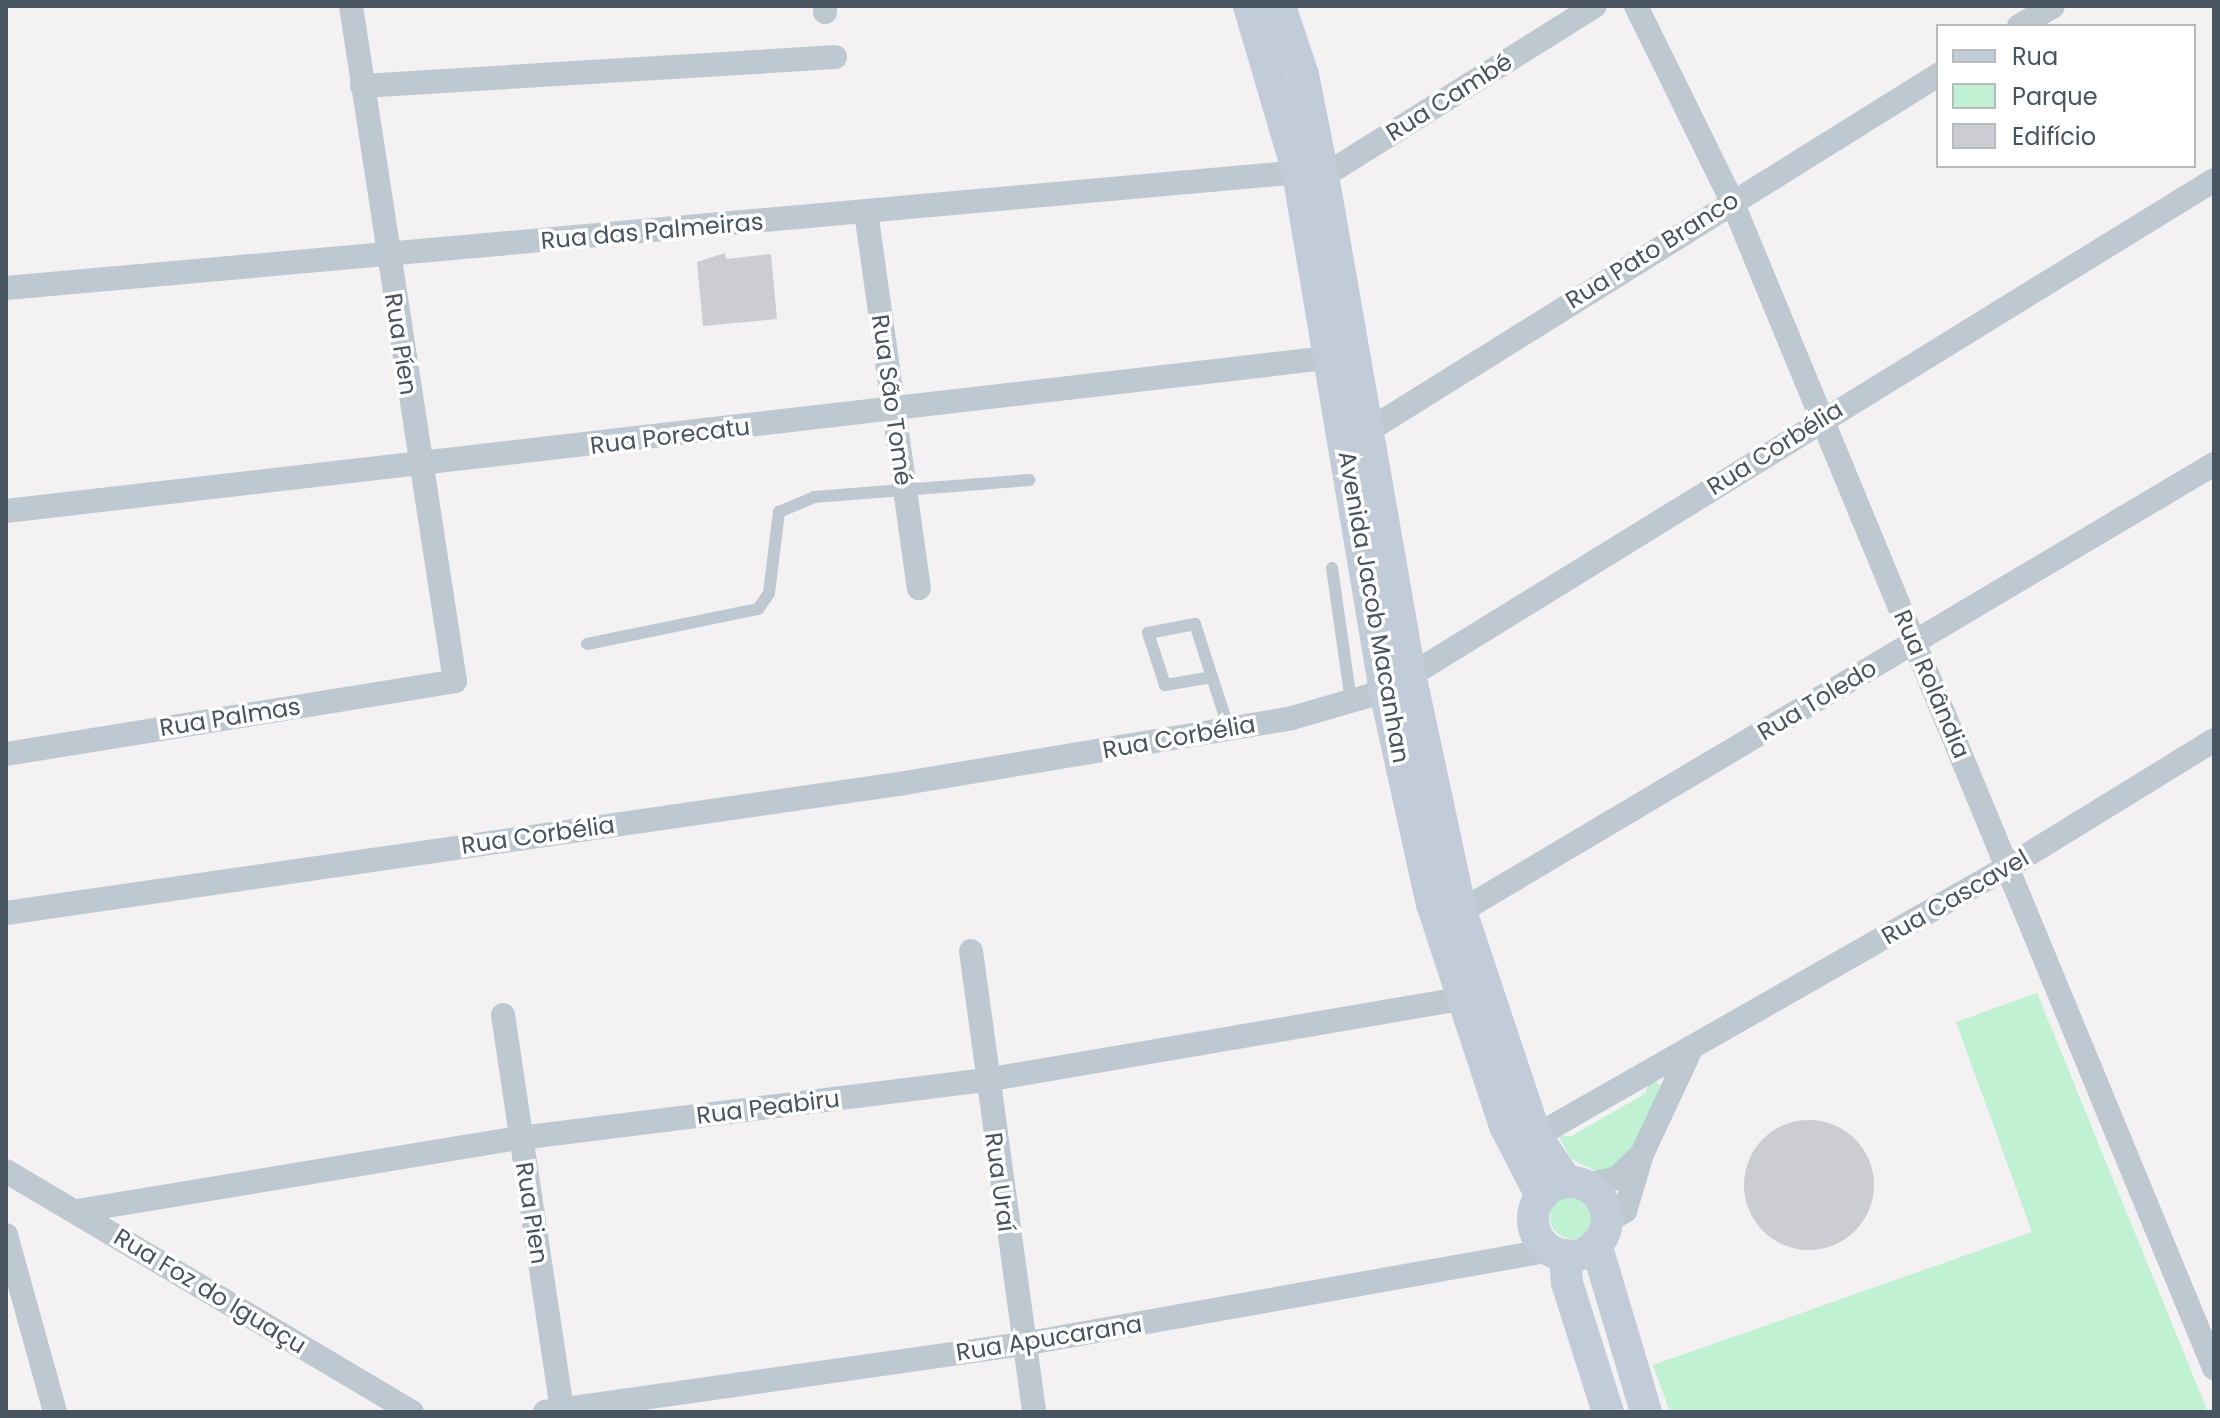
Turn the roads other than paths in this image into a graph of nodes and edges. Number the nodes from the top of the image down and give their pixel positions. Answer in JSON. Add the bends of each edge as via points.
{"nodes":[{"id":1,"x":351,"y":6,"type":"edge"},
{"id":2,"x":1249,"y":6,"type":"edge"},
{"id":3,"x":1280,"y":6,"type":"edge"},
{"id":4,"x":1595,"y":6,"type":"edge"},
{"id":5,"x":1636,"y":6,"type":"edge"},
{"id":6,"x":2053,"y":6,"type":"edge"},
{"id":7,"x":2022,"y":24,"type":"edge"},
{"id":8,"x":835,"y":57,"type":"dead end"},
{"id":9,"x":1936,"y":76,"type":"edge"},
{"id":10,"x":362,"y":86,"type":"junction"},
{"id":11,"x":1310,"y":171,"type":"junction"},
{"id":12,"x":2214,"y":180,"type":"edge"},
{"id":13,"x":1731,"y":199,"type":"junction"},
{"id":14,"x":866,"y":212,"type":"junction"},
{"id":15,"x":387,"y":254,"type":"junction"},
{"id":16,"x":6,"y":288,"type":"edge"},
{"id":17,"x":1334,"y":357,"type":"junction"},
{"id":18,"x":891,"y":409,"type":"junction"},
{"id":19,"x":1819,"y":420,"type":"junction"},
{"id":20,"x":1369,"y":430,"type":"junction"},
{"id":21,"x":2214,"y":464,"type":"edge"},
{"id":22,"x":419,"y":465,"type":"junction"},
{"id":23,"x":1029,"y":480,"type":"dead end"},
{"id":24,"x":905,"y":489,"type":"junction"},
{"id":25,"x":6,"y":511,"type":"edge"},
{"id":26,"x":1332,"y":568,"type":"dead end"},
{"id":27,"x":919,"y":588,"type":"dead end"},
{"id":28,"x":1914,"y":642,"type":"junction"},
{"id":29,"x":587,"y":644,"type":"dead end"},
{"id":30,"x":1212,"y":677,"type":"junction"},
{"id":31,"x":455,"y":681,"type":"joint"},
{"id":32,"x":1398,"y":683,"type":"junction"},
{"id":33,"x":1351,"y":701,"type":"junction"},
{"id":34,"x":1229,"y":729,"type":"junction"},
{"id":35,"x":2214,"y":740,"type":"edge"},
{"id":36,"x":6,"y":754,"type":"edge"},
{"id":37,"x":2011,"y":865,"type":"junction"},
{"id":38,"x":1461,"y":911,"type":"junction"},
{"id":39,"x":6,"y":913,"type":"edge"},
{"id":40,"x":971,"y":951,"type":"dead end"},
{"id":41,"x":1459,"y":999,"type":"junction"},
{"id":42,"x":503,"y":1015,"type":"dead end"},
{"id":43,"x":1692,"y":1047,"type":"junction"},
{"id":44,"x":986,"y":1080,"type":"junction"},
{"id":45,"x":1536,"y":1136,"type":"junction"},
{"id":46,"x":520,"y":1138,"type":"junction"},
{"id":47,"x":1642,"y":1154,"type":"junction"},
{"id":48,"x":6,"y":1171,"type":"edge"},
{"id":49,"x":1564,"y":1188,"type":"junction"},
{"id":50,"x":77,"y":1211,"type":"junction"},
{"id":51,"x":1601,"y":1233,"type":"junction"},
{"id":52,"x":6,"y":1235,"type":"edge"},
{"id":53,"x":1558,"y":1253,"type":"junction"},
{"id":54,"x":1023,"y":1344,"type":"junction"},
{"id":55,"x":2214,"y":1368,"type":"edge"},
{"id":56,"x":554,"y":1411,"type":"edge"},
{"id":57,"x":55,"y":1412,"type":"edge"},
{"id":58,"x":412,"y":1412,"type":"edge"},
{"id":59,"x":1034,"y":1412,"type":"edge"},
{"id":60,"x":1608,"y":1412,"type":"edge"},
{"id":61,"x":1646,"y":1412,"type":"edge"}],
"edges":[{"from":1,"to":10,"type":"street","name":"Rua Píen"},
{"from":2,"to":11,"type":"main road","name":"Avenida Jacob Macanhan"},
{"from":3,"to":11,"type":"main road","name":"Avenida Jacob Macanhan","via":[[1303,75]]},
{"from":4,"to":11,"type":"street","name":"Rua Cambé","via":[[1338,167]]},
{"from":5,"to":13,"type":"street","name":"Rua Rolândia"},
{"from":6,"to":7,"type":"street"},
{"from":8,"to":10,"type":"street"},
{"from":9,"to":13,"type":"street","name":"Rua Pato Branco"},
{"from":10,"to":15,"type":"street","name":"Rua Píen"},
{"from":11,"to":14,"type":"street","name":"Rua das Palmeiras"},
{"from":11,"to":17,"type":"main road","name":"Avenida Jacob Macanhan"},
{"from":11,"to":20,"type":"main road","name":"Avenida Jacob Macanhan"},
{"from":12,"to":19,"type":"street","name":"Rua Corbélia"},
{"from":13,"to":19,"type":"street","name":"Rua Rolândia"},
{"from":13,"to":20,"type":"street","name":"Rua Pato Branco"},
{"from":14,"to":15,"type":"street","name":"Rua das Palmeiras"},
{"from":14,"to":18,"type":"street","name":"Rua São Tomé"},
{"from":15,"to":16,"type":"street","name":"Rua das Palmeiras"},
{"from":15,"to":22,"type":"street","name":"Rua Píen"},
{"from":17,"to":18,"type":"street","name":"Rua Porecatu"},
{"from":17,"to":32,"type":"main road","name":"Avenida Jacob Macanhan"},
{"from":18,"to":22,"type":"street","name":"Rua Porecatu"},
{"from":18,"to":24,"type":"street","name":"Rua São Tomé"},
{"from":19,"to":28,"type":"street","name":"Rua Rolândia"},
{"from":19,"to":32,"type":"street","name":"Rua Corbélia"},
{"from":20,"to":32,"type":"main road","name":"Avenida Jacob Macanhan"},
{"from":21,"to":28,"type":"street","name":"Rua Toledo"},
{"from":22,"to":25,"type":"street","name":"Rua Porecatu"},
{"from":22,"to":31,"type":"street","name":"Rua Píen"},
{"from":23,"to":24,"type":"lane"},
{"from":24,"to":27,"type":"street","name":"Rua São Tomé"},
{"from":24,"to":29,"type":"lane","via":[[814,497],[779,512],[769,593],[758,609]]},
{"from":26,"to":33,"type":"lane"},
{"from":28,"to":37,"type":"street","name":"Rua Rolândia"},
{"from":28,"to":38,"type":"street","name":"Rua Toledo"},
{"from":30,"to":30,"type":"lane","via":[[1195,624],[1148,633],[1165,685]]},
{"from":30,"to":34,"type":"lane"},
{"from":31,"to":36,"type":"street","name":"Rua Palmas"},
{"from":32,"to":33,"type":"street","name":"Rua Corbélia"},
{"from":32,"to":38,"type":"main road","name":"Avenida Jacob Macanhan"},
{"from":32,"to":41,"type":"main road","name":"Avenida Jacob Macanhan"},
{"from":33,"to":34,"type":"street","name":"Rua Corbélia"},
{"from":34,"to":39,"type":"street","name":"Rua Corbélia","via":[[905,783]]},
{"from":35,"to":37,"type":"street","name":"Rua Cascavel"},
{"from":37,"to":43,"type":"street","name":"Rua Cascavel"},
{"from":37,"to":55,"type":"street","name":"Rua Rolândia"},
{"from":38,"to":45,"type":"main road","name":"Avenida Jacob Macanhan"},
{"from":40,"to":44,"type":"street","name":"Rua Uraí"},
{"from":41,"to":44,"type":"street","name":"Rua Peabiru"},
{"from":41,"to":49,"type":"main road","name":"Avenida Jacob Macanhan","via":[[1518,1159]]},
{"from":42,"to":46,"type":"street","name":"Rua Pien"},
{"from":43,"to":45,"type":"street","name":"Rua Cascavel"},
{"from":43,"to":47,"type":"street","via":[[1658,1132]]},
{"from":44,"to":46,"type":"street","name":"Rua Peabiru"},
{"from":44,"to":54,"type":"street","name":"Rua Uraí"},
{"from":45,"to":49,"type":"main road","name":"Avenida Jacob Macanhan"},
{"from":46,"to":50,"type":"street","name":"Rua Peabiru"},
{"from":46,"to":56,"type":"street","name":"Rua Pien"},
{"from":47,"to":49,"type":"street","via":[[1617,1178]]},
{"from":47,"to":51,"type":"street","via":[[1625,1211]]},
{"from":48,"to":50,"type":"street","name":"Rua Foz do Iguaçu"},
{"from":49,"to":51,"type":"main road","via":[[1601,1198]]},
{"from":49,"to":53,"type":"main road","via":[[1534,1229]]},
{"from":50,"to":58,"type":"street","name":"Rua Foz do Iguaçu"},
{"from":51,"to":53,"type":"main road"},
{"from":51,"to":61,"type":"main road"},
{"from":52,"to":57,"type":"street"},
{"from":53,"to":54,"type":"street","name":"Rua Apucarana"},
{"from":53,"to":60,"type":"main road"},
{"from":54,"to":56,"type":"street","name":"Rua Apucarana"},
{"from":54,"to":59,"type":"street","name":"Rua Uraí"}]}
